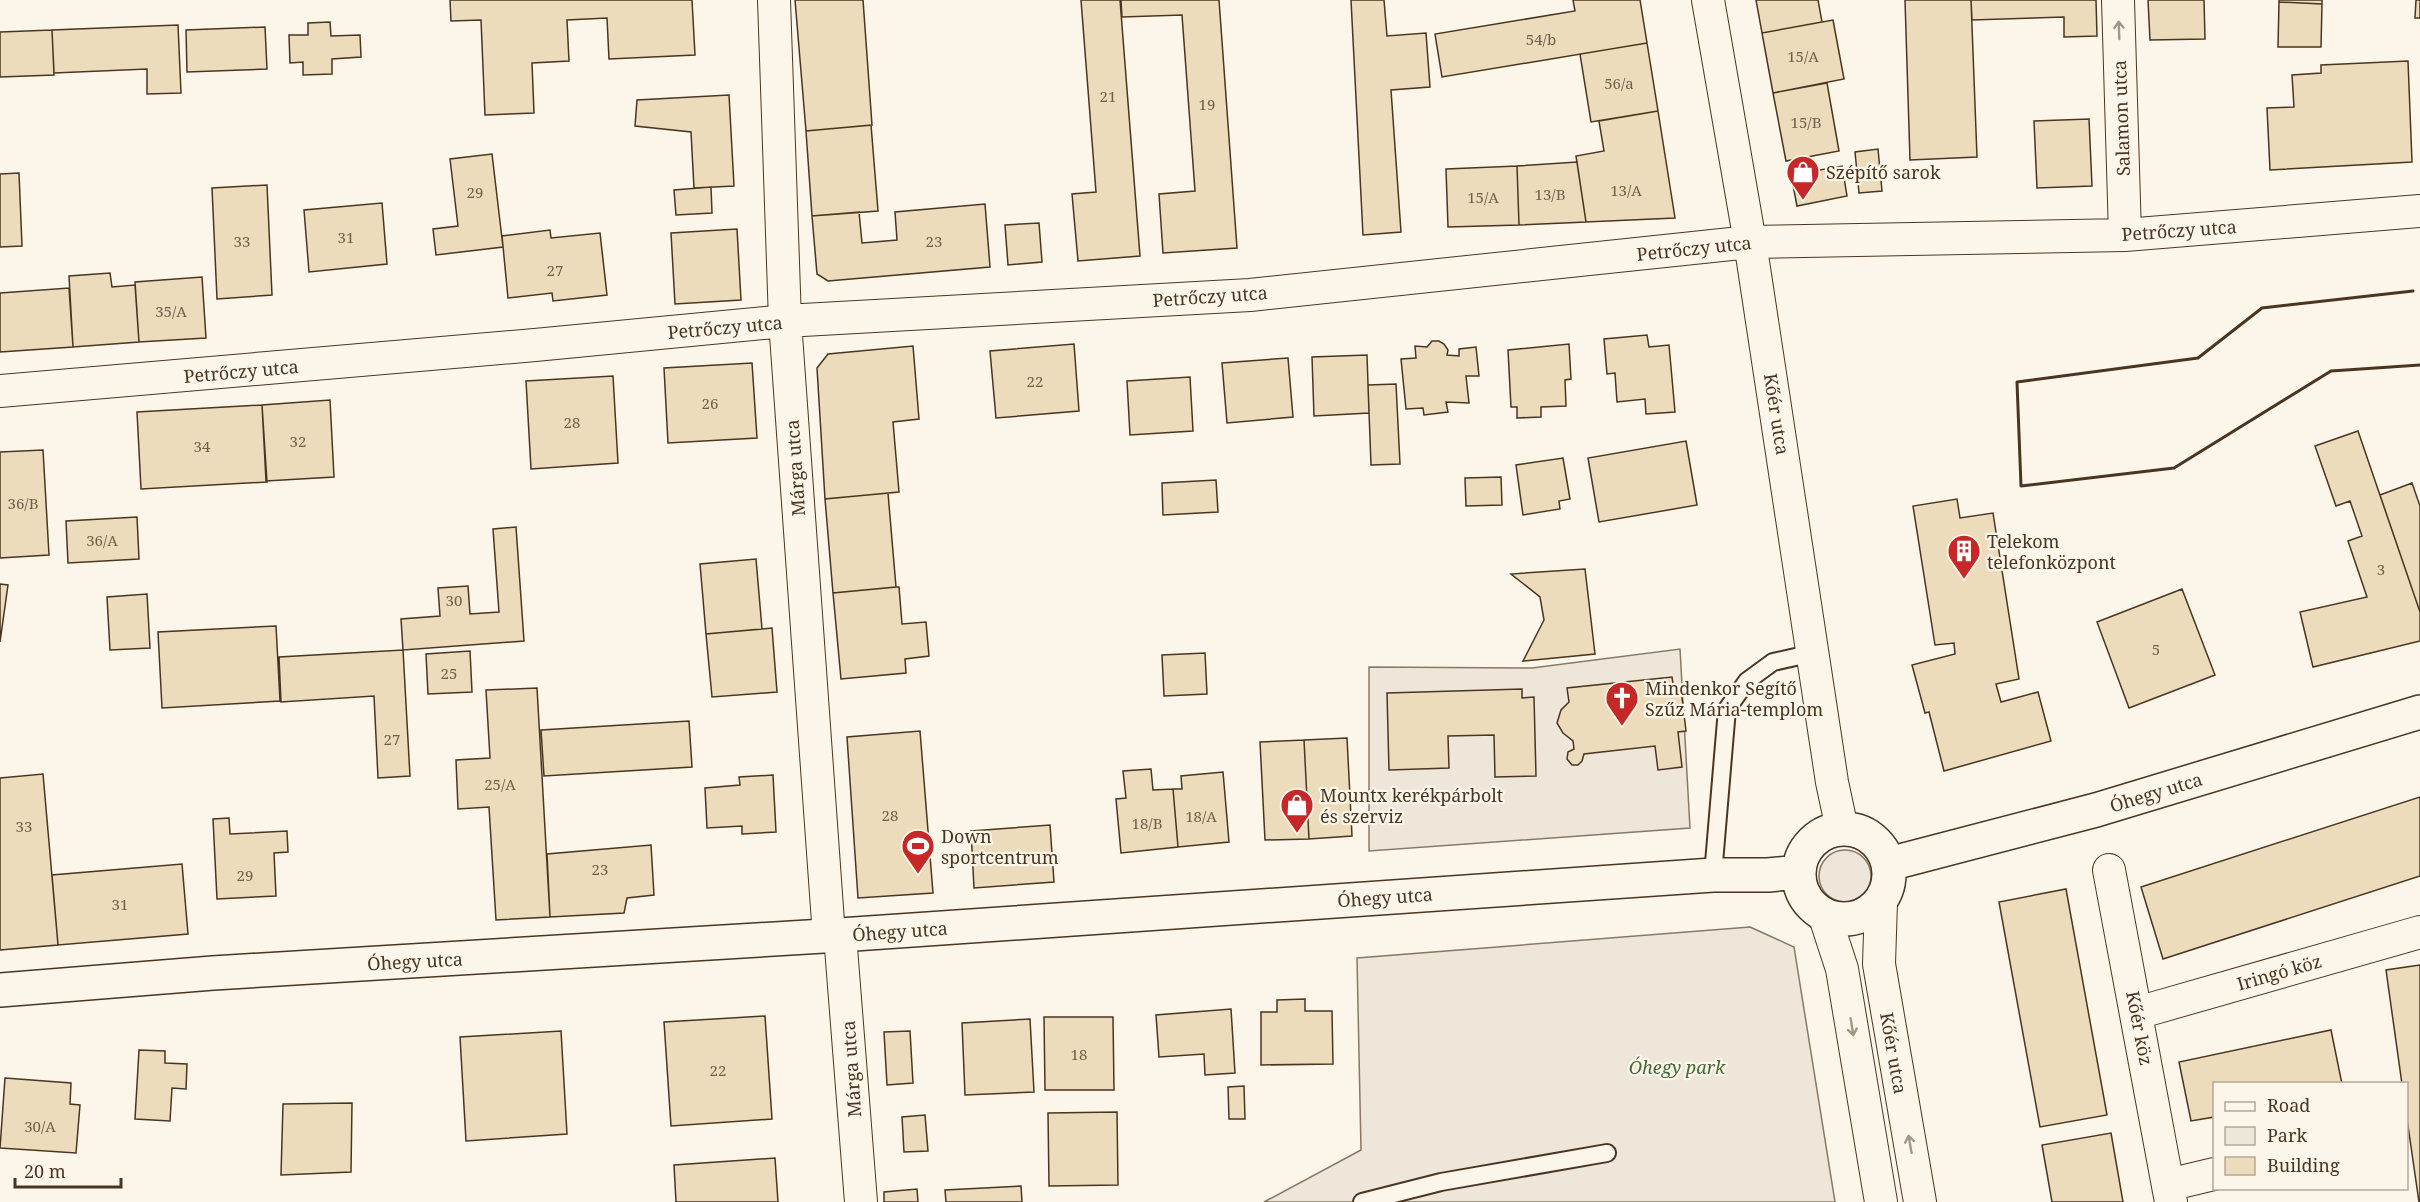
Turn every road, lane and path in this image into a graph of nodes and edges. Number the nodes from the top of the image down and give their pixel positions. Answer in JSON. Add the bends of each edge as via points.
{"nodes":[{"id":1,"x":774,"y":0,"type":"edge"},
{"id":2,"x":1708,"y":0,"type":"edge"},
{"id":3,"x":2118,"y":0,"type":"edge"},
{"id":4,"x":2420,"y":211,"type":"edge"},
{"id":5,"x":2125,"y":235,"type":"junction"},
{"id":6,"x":1750,"y":242,"type":"junction"},
{"id":7,"x":785,"y":321,"type":"junction"},
{"id":8,"x":0,"y":391,"type":"edge"},
{"id":9,"x":1814,"y":652,"type":"junction"},
{"id":10,"x":2420,"y":712,"type":"edge"},
{"id":11,"x":1842,"y":829,"type":"junction"},
{"id":12,"x":1889,"y":864,"type":"junction"},
{"id":13,"x":2109,"y":870,"type":"dead end"},
{"id":14,"x":1799,"y":872,"type":"junction"},
{"id":15,"x":1713,"y":874,"type":"junction"},
{"id":16,"x":1881,"y":902,"type":"junction"},
{"id":17,"x":1825,"y":917,"type":"junction"},
{"id":18,"x":2420,"y":932,"type":"edge"},
{"id":19,"x":835,"y":935,"type":"junction"},
{"id":20,"x":0,"y":990,"type":"edge"},
{"id":21,"x":2137,"y":1013,"type":"junction"},
{"id":22,"x":1607,"y":1153,"type":"dead end"},
{"id":23,"x":2213,"y":1174,"type":"edge"},
{"id":24,"x":2170,"y":1194,"type":"edge"},
{"id":25,"x":861,"y":1202,"type":"edge"},
{"id":26,"x":1362,"y":1202,"type":"edge"},
{"id":27,"x":1881,"y":1202,"type":"edge"},
{"id":28,"x":1920,"y":1202,"type":"edge"}],
"edges":[{"from":1,"to":7,"type":"street","name":"Márga utca"},
{"from":2,"to":6,"type":"street","name":"Kőér utca"},
{"from":5,"to":3,"type":"street","name":"Salamon utca","one_way":true},
{"from":4,"to":5,"type":"street","name":"Petrőczy utca"},
{"from":5,"to":6,"type":"street","name":"Petrőczy utca"},
{"from":6,"to":7,"type":"street","name":"Petrőczy utca","via":[[1250,295]]},
{"from":6,"to":9,"type":"street","name":"Kőér utca"},
{"from":7,"to":8,"type":"street","name":"Petrőczy utca"},
{"from":7,"to":19,"type":"street","name":"Márga utca"},
{"from":9,"to":11,"type":"street","name":"Kőér utca"},
{"from":9,"to":15,"type":"lane","via":[[1773,662],[1748,681],[1727,709]]},
{"from":10,"to":12,"type":"street","name":"Óhegy utca","via":[[2096,810]]},
{"from":11,"to":12,"type":"street","via":[[1860,832],[1878,843]]},
{"from":11,"to":14,"type":"street","via":[[1821,835],[1807,848]]},
{"from":12,"to":16,"type":"street","via":[[1888,889]]},
{"from":13,"to":21,"type":"street","name":"Kőér köz"},
{"from":14,"to":15,"type":"street","name":"Óhegy utca"},
{"from":14,"to":17,"type":"street","via":[[1811,905]]},
{"from":15,"to":19,"type":"street","name":"Óhegy utca"},
{"from":16,"to":17,"type":"street","via":[[1854,920]]},
{"from":28,"to":16,"type":"street","name":"Kőér utca","one_way":true,"via":[[1879,964]]},
{"from":17,"to":27,"type":"street","name":"Kőér utca","one_way":true,"via":[[1842,969]]},
{"from":18,"to":21,"type":"street","name":"Iringó köz"},
{"from":19,"to":20,"type":"street","name":"Óhegy utca"},
{"from":19,"to":25,"type":"street","name":"Márga utca"},
{"from":21,"to":24,"type":"street","name":"Kőér köz"},
{"from":22,"to":26,"type":"lane","via":[[1441,1182]]},
{"from":23,"to":24,"type":"street","name":"Kőér köz"}]}
